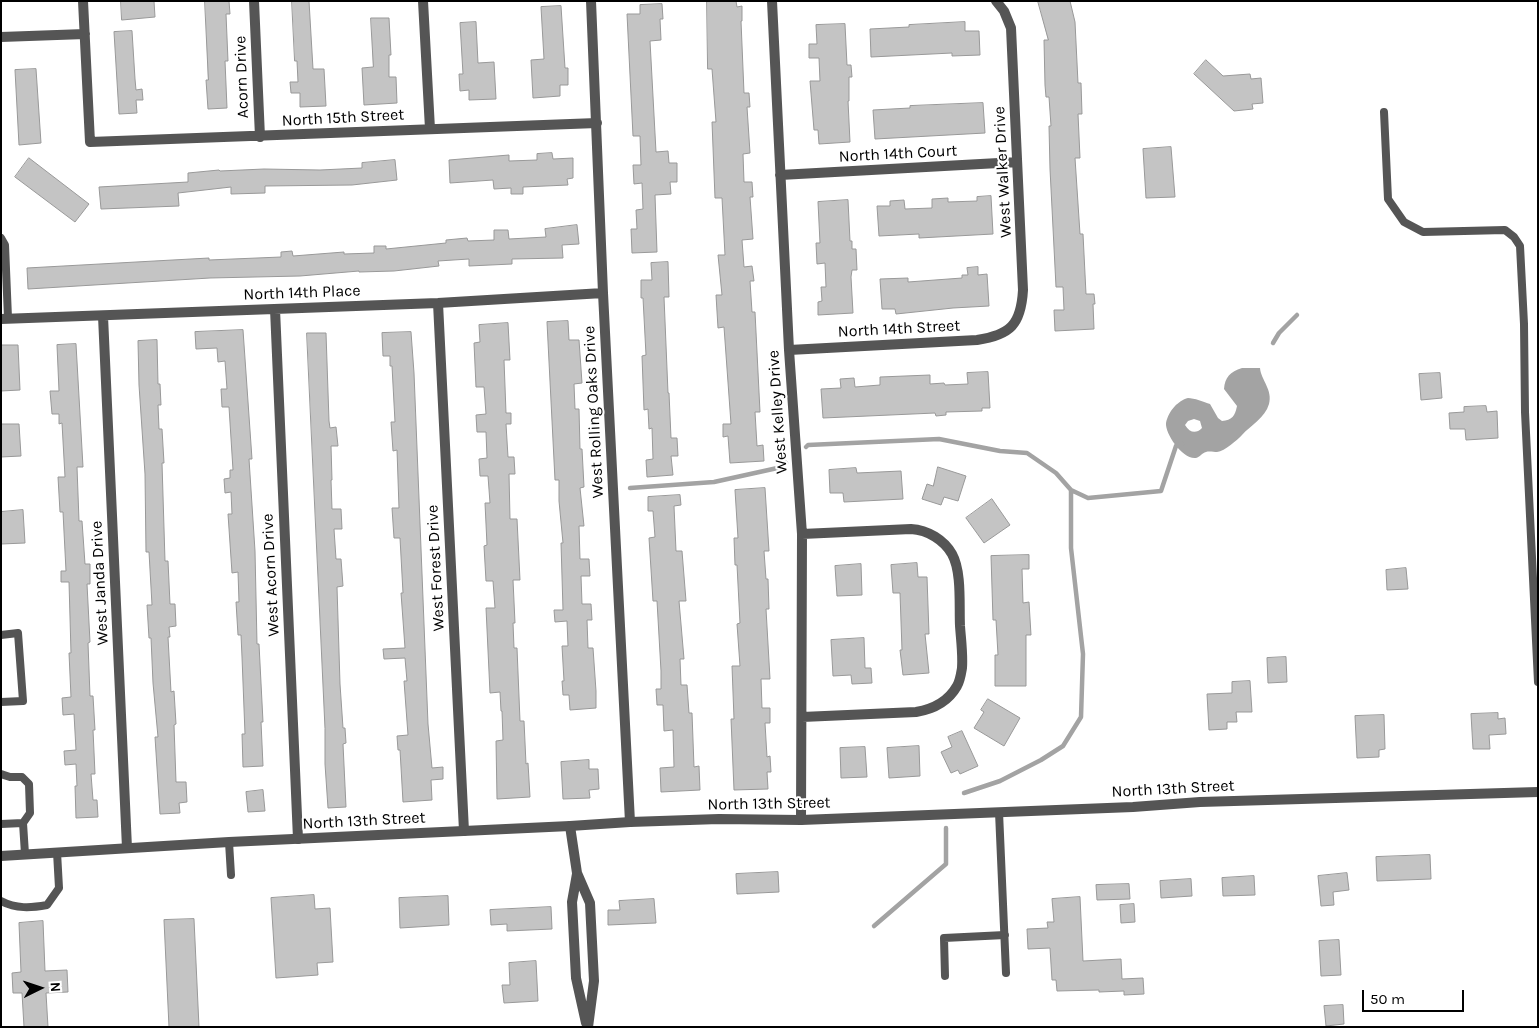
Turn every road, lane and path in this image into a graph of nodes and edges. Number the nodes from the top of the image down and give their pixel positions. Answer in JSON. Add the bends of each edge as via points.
{"nodes":[{"id":1,"x":84,"y":1,"type":"edge"},
{"id":2,"x":254,"y":1,"type":"edge"},
{"id":3,"x":423,"y":1,"type":"edge"},
{"id":4,"x":591,"y":1,"type":"edge"},
{"id":5,"x":772,"y":1,"type":"edge"},
{"id":6,"x":996,"y":1,"type":"edge"},
{"id":7,"x":85,"y":34,"type":"junction"},
{"id":8,"x":1,"y":37,"type":"edge"},
{"id":9,"x":1384,"y":112,"type":"dead end"},
{"id":10,"x":597,"y":123,"type":"junction"},
{"id":11,"x":430,"y":129,"type":"junction"},
{"id":12,"x":260,"y":137,"type":"junction"},
{"id":13,"x":1017,"y":162,"type":"junction"},
{"id":14,"x":780,"y":175,"type":"junction"},
{"id":15,"x":1,"y":238,"type":"edge"},
{"id":16,"x":603,"y":293,"type":"junction"},
{"id":17,"x":438,"y":303,"type":"junction"},
{"id":18,"x":275,"y":309,"type":"junction"},
{"id":19,"x":103,"y":316,"type":"junction"},
{"id":20,"x":5,"y":319,"type":"edge"},
{"id":21,"x":1010,"y":330,"type":"joint"},
{"id":22,"x":788,"y":350,"type":"junction"},
{"id":23,"x":802,"y":534,"type":"junction"},
{"id":24,"x":1,"y":635,"type":"edge"},
{"id":25,"x":1538,"y":682,"type":"edge"},
{"id":26,"x":1,"y":702,"type":"edge"},
{"id":27,"x":802,"y":717,"type":"junction"},
{"id":28,"x":1,"y":774,"type":"edge"},
{"id":29,"x":1538,"y":792,"type":"edge"},
{"id":30,"x":999,"y":812,"type":"junction"},
{"id":31,"x":801,"y":820,"type":"junction"},
{"id":32,"x":630,"y":822,"type":"junction"},
{"id":33,"x":23,"y":823,"type":"junction"},
{"id":34,"x":1,"y":824,"type":"edge"},
{"id":35,"x":570,"y":826,"type":"junction"},
{"id":36,"x":464,"y":830,"type":"junction"},
{"id":37,"x":298,"y":839,"type":"junction"},
{"id":38,"x":229,"y":842,"type":"junction"},
{"id":39,"x":127,"y":848,"type":"junction"},
{"id":40,"x":57,"y":852,"type":"junction"},
{"id":41,"x":25,"y":854,"type":"junction"},
{"id":42,"x":1,"y":856,"type":"edge"},
{"id":43,"x":577,"y":873,"type":"junction"},
{"id":44,"x":231,"y":875,"type":"dead end"},
{"id":45,"x":1,"y":901,"type":"edge"},
{"id":46,"x":1005,"y":935,"type":"junction"},
{"id":47,"x":1006,"y":972,"type":"dead end"},
{"id":48,"x":945,"y":976,"type":"dead end"},
{"id":49,"x":587,"y":1027,"type":"edge"}],
"edges":[{"from":1,"to":7,"type":"street"},
{"from":2,"to":12,"type":"street","name":"Acorn Drive"},
{"from":3,"to":11,"type":"street"},
{"from":4,"to":10,"type":"street","name":"West Rolling Oaks Drive"},
{"from":5,"to":14,"type":"street","name":"West Kelley Drive"},
{"from":6,"to":13,"type":"street","name":"West Walker Drive","via":[[1011,28]]},
{"from":7,"to":8,"type":"street"},
{"from":7,"to":12,"type":"street","name":"North 15th Street","via":[[90,142]]},
{"from":9,"to":25,"type":"lane","via":[[1388,199],[1404,222],[1423,232],[1505,230],[1520,246]]},
{"from":10,"to":11,"type":"street","name":"North 15th Street"},
{"from":10,"to":16,"type":"street","name":"West Rolling Oaks Drive"},
{"from":11,"to":12,"type":"street","name":"North 15th Street"},
{"from":13,"to":14,"type":"street","name":"North 14th Court"},
{"from":13,"to":21,"type":"street","name":"West Walker Drive","via":[[1023,290],[1021,308]]},
{"from":14,"to":22,"type":"street","name":"West Kelley Drive"},
{"from":15,"to":20,"type":"lane","via":[[5,245]]},
{"from":16,"to":17,"type":"street","name":"North 14th Place"},
{"from":16,"to":32,"type":"street","name":"West Rolling Oaks Drive"},
{"from":17,"to":18,"type":"street","name":"North 14th Place"},
{"from":17,"to":36,"type":"street","name":"West Forest Drive"},
{"from":18,"to":19,"type":"street","name":"North 14th Place"},
{"from":18,"to":37,"type":"street","name":"West Acorn Drive"},
{"from":19,"to":20,"type":"street","name":"North 14th Place"},
{"from":19,"to":39,"type":"street","name":"West Janda Drive"},
{"from":21,"to":22,"type":"street","name":"North 14th Street","via":[[995,338],[977,340]]},
{"from":22,"to":23,"type":"street","name":"West Kelley Drive"},
{"from":23,"to":27,"type":"street","name":"West Kelley Drive"},
{"from":23,"to":27,"type":"street","via":[[911,529],[927,532],[941,541],[952,554],[958,580],[962,669],[950,697],[938,706],[916,712]]},
{"from":24,"to":26,"type":"lane","via":[[18,633],[23,701]]},
{"from":27,"to":31,"type":"street","name":"West Kelley Drive"},
{"from":28,"to":33,"type":"lane","via":[[22,777],[29,784],[30,812]]},
{"from":29,"to":30,"type":"street","name":"North 13th Street","via":[[1200,802]]},
{"from":30,"to":31,"type":"street","name":"North 13th Street"},
{"from":30,"to":46,"type":"lane"},
{"from":31,"to":32,"type":"street","name":"North 13th Street"},
{"from":32,"to":35,"type":"street","name":"North 13th Street"},
{"from":33,"to":34,"type":"lane"},
{"from":33,"to":41,"type":"lane"},
{"from":35,"to":36,"type":"street","name":"North 13th Street"},
{"from":35,"to":43,"type":"street"},
{"from":36,"to":37,"type":"street","name":"North 13th Street"},
{"from":37,"to":38,"type":"street","name":"North 13th Street"},
{"from":38,"to":39,"type":"street","name":"North 13th Street"},
{"from":38,"to":44,"type":"lane"},
{"from":39,"to":40,"type":"street","name":"North 13th Street"},
{"from":40,"to":41,"type":"street","name":"North 13th Street"},
{"from":40,"to":45,"type":"lane","via":[[59,888],[47,905],[30,908]]},
{"from":41,"to":42,"type":"street","name":"North 13th Street"},
{"from":43,"to":49,"type":"street","via":[[572,902],[576,978]]},
{"from":43,"to":49,"type":"street","via":[[590,903],[594,981]]},
{"from":46,"to":47,"type":"lane"},
{"from":46,"to":48,"type":"lane","via":[[944,938]]}]}
